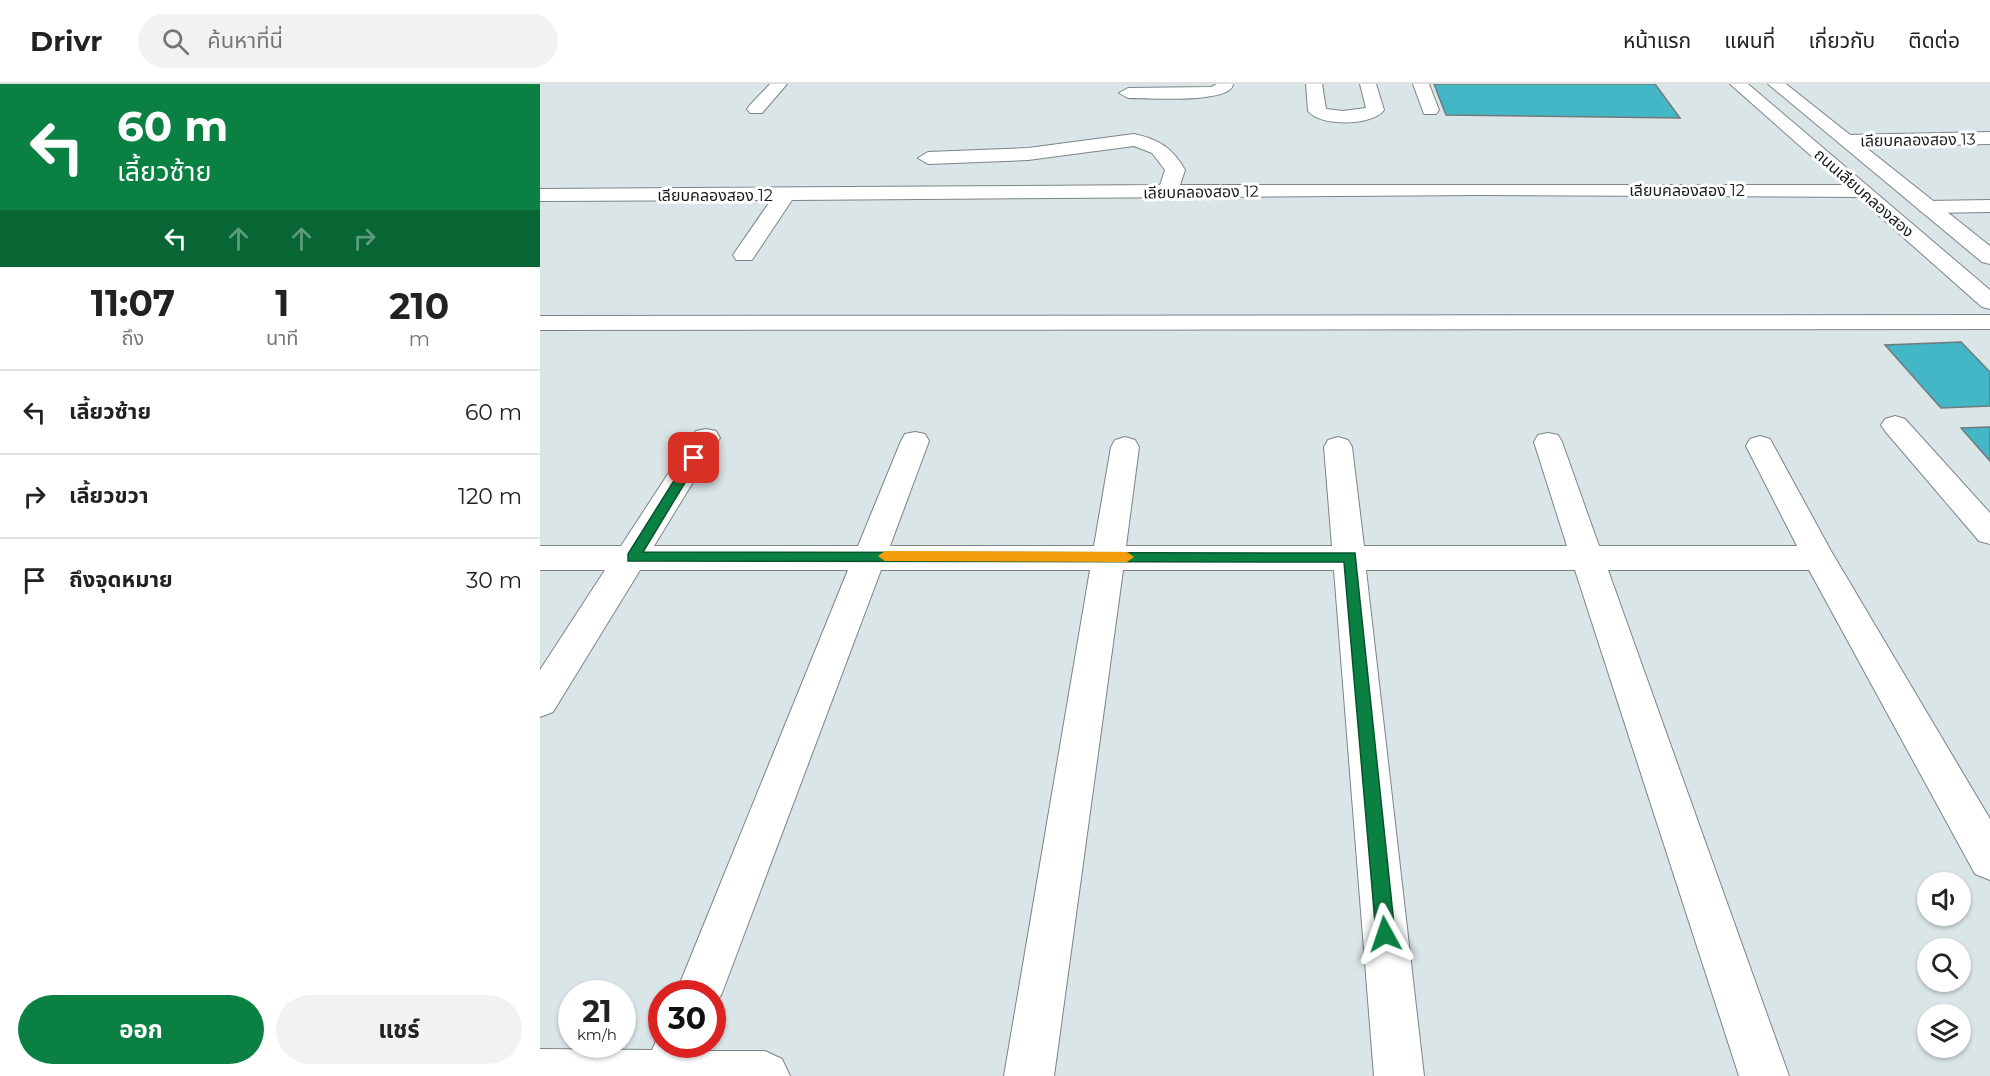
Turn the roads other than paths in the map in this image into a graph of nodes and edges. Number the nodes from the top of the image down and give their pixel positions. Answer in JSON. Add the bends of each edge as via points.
{"nodes":[{"id":1,"x":779,"y":84,"type":"edge"},
{"id":2,"x":1225,"y":84,"type":"edge"},
{"id":3,"x":1314,"y":84,"type":"edge"},
{"id":4,"x":1368,"y":84,"type":"edge"},
{"id":5,"x":1420,"y":84,"type":"edge"},
{"id":6,"x":1738,"y":84,"type":"edge"},
{"id":7,"x":1776,"y":84,"type":"edge"},
{"id":8,"x":1128,"y":93,"type":"dead end"},
{"id":9,"x":756,"y":109,"type":"dead end"},
{"id":10,"x":1430,"y":110,"type":"dead end"},
{"id":11,"x":1990,"y":138,"type":"edge"},
{"id":12,"x":1847,"y":141,"type":"junction"},
{"id":13,"x":928,"y":158,"type":"dead end"},
{"id":14,"x":1862,"y":191,"type":"junction"},
{"id":15,"x":1167,"y":193,"type":"junction"},
{"id":16,"x":785,"y":194,"type":"junction"},
{"id":17,"x":540,"y":195,"type":"edge"},
{"id":18,"x":1990,"y":206,"type":"edge"},
{"id":19,"x":1928,"y":207,"type":"junction"},
{"id":20,"x":744,"y":255,"type":"dead end"},
{"id":21,"x":1990,"y":257,"type":"edge"},
{"id":22,"x":1990,"y":278,"type":"edge"},
{"id":23,"x":1964,"y":279,"type":"junction"},
{"id":24,"x":1990,"y":302,"type":"edge"},
{"id":25,"x":1990,"y":322,"type":"edge"},
{"id":26,"x":540,"y":323,"type":"edge"},
{"id":27,"x":1895,"y":425,"type":"dead end"},
{"id":28,"x":706,"y":438,"type":"dead end"},
{"id":29,"x":915,"y":441,"type":"dead end"},
{"id":30,"x":1548,"y":442,"type":"dead end"},
{"id":31,"x":1760,"y":446,"type":"dead end"},
{"id":32,"x":1125,"y":447,"type":"dead end"},
{"id":33,"x":1338,"y":447,"type":"dead end"},
{"id":34,"x":1987,"y":526,"type":"edge"},
{"id":35,"x":869,"y":556,"type":"junction"},
{"id":36,"x":633,"y":557,"type":"junction"},
{"id":37,"x":1109,"y":557,"type":"junction"},
{"id":38,"x":1350,"y":557,"type":"junction"},
{"id":39,"x":1585,"y":557,"type":"junction"},
{"id":40,"x":540,"y":558,"type":"edge"},
{"id":41,"x":1819,"y":558,"type":"junction"},
{"id":42,"x":540,"y":701,"type":"edge"},
{"id":43,"x":1990,"y":858,"type":"edge"},
{"id":44,"x":704,"y":980,"type":"edge"},
{"id":45,"x":674,"y":1058,"type":"edge"},
{"id":46,"x":540,"y":1074,"type":"edge"},
{"id":47,"x":667,"y":1076,"type":"edge"},
{"id":48,"x":765,"y":1076,"type":"edge"},
{"id":49,"x":1029,"y":1076,"type":"edge"},
{"id":50,"x":1399,"y":1076,"type":"edge"},
{"id":51,"x":1764,"y":1076,"type":"edge"}],
"edges":[{"from":1,"to":9,"type":"street"},
{"from":2,"to":8,"type":"street","via":[[1225,88],[1213,92]]},
{"from":3,"to":4,"type":"street","via":[[1317,111],[1331,116],[1375,110]]},
{"from":5,"to":10,"type":"street"},
{"from":6,"to":14,"type":"street","name":"ถนนเลียบคลองสอง"},
{"from":7,"to":12,"type":"street","name":"ถนนเลียบคลองสอง"},
{"from":11,"to":12,"type":"street","name":"เลียบคลองสอง 13"},
{"from":12,"to":19,"type":"street","name":"ถนนเลียบคลองสอง"},
{"from":13,"to":15,"type":"street","via":[[1028,154],[1134,140],[1147,142],[1169,157],[1175,170]]},
{"from":14,"to":15,"type":"street","name":"เลียบคลองสอง 12","via":[[1481,189]]},
{"from":14,"to":23,"type":"street","name":"ถนนเลียบคลองสอง"},
{"from":15,"to":16,"type":"street","name":"เลียบคลองสอง 12"},
{"from":16,"to":17,"type":"street","name":"เลียบคลองสอง 12"},
{"from":16,"to":20,"type":"street"},
{"from":18,"to":19,"type":"street"},
{"from":19,"to":21,"type":"street","name":"ถนนเลียบคลองสอง"},
{"from":22,"to":23,"type":"street"},
{"from":23,"to":24,"type":"street","name":"ถนนเลียบคลองสอง"},
{"from":25,"to":26,"type":"street"},
{"from":27,"to":34,"type":"street"},
{"from":28,"to":36,"type":"street"},
{"from":29,"to":35,"type":"street"},
{"from":30,"to":39,"type":"street"},
{"from":31,"to":41,"type":"street"},
{"from":32,"to":37,"type":"street"},
{"from":33,"to":38,"type":"street"},
{"from":35,"to":36,"type":"street"},
{"from":35,"to":37,"type":"street"},
{"from":35,"to":44,"type":"street"},
{"from":36,"to":40,"type":"street"},
{"from":36,"to":42,"type":"street"},
{"from":37,"to":38,"type":"street"},
{"from":37,"to":49,"type":"street"},
{"from":38,"to":39,"type":"street"},
{"from":38,"to":50,"type":"street"},
{"from":39,"to":41,"type":"street"},
{"from":39,"to":51,"type":"street"},
{"from":41,"to":43,"type":"street"},
{"from":45,"to":47,"type":"street"},
{"from":46,"to":47,"type":"street"},
{"from":47,"to":48,"type":"street"}]}
